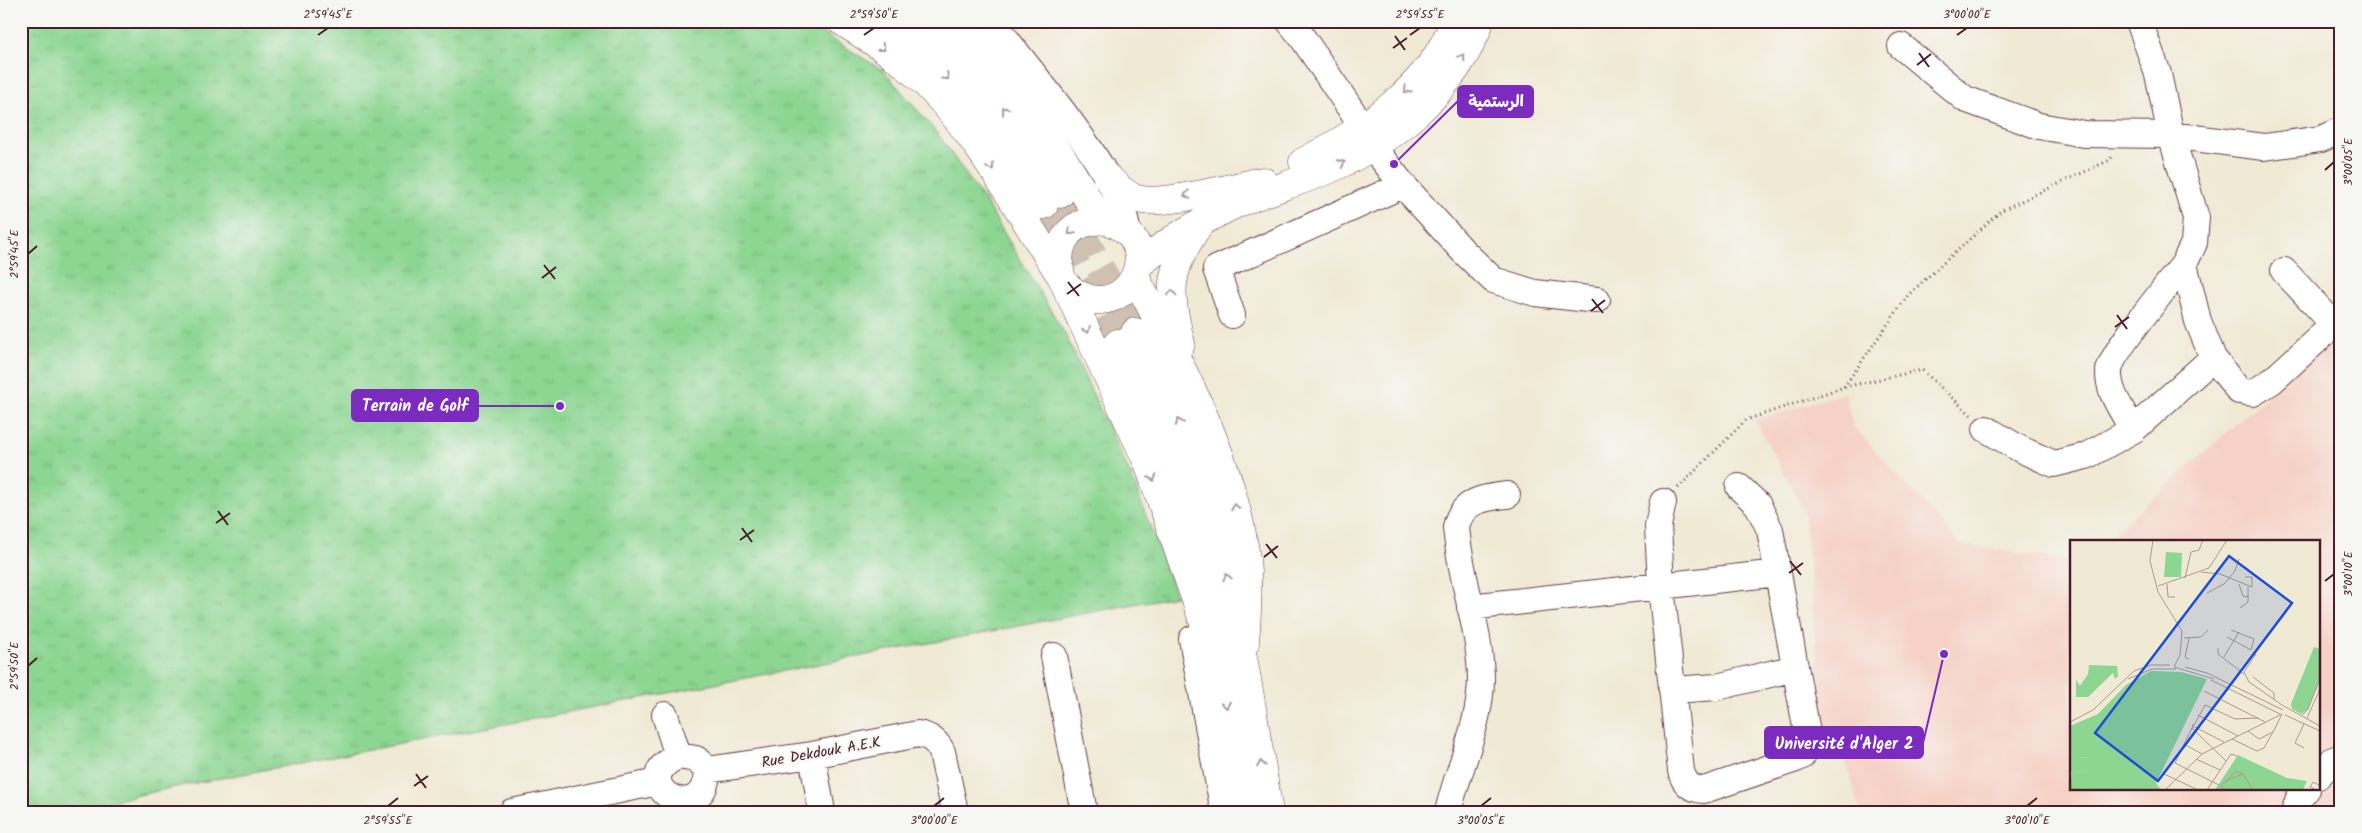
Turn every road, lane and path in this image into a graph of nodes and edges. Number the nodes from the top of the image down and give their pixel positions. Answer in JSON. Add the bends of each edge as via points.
{"nodes":[{"id":1,"x":841,"y":21,"type":"edge"},
{"id":2,"x":884,"y":21,"type":"edge"},
{"id":3,"x":918,"y":21,"type":"edge"},
{"id":4,"x":956,"y":21,"type":"edge"},
{"id":5,"x":977,"y":21,"type":"edge"},
{"id":6,"x":992,"y":21,"type":"edge"},
{"id":7,"x":1288,"y":21,"type":"edge"},
{"id":8,"x":1454,"y":21,"type":"edge"},
{"id":9,"x":1480,"y":21,"type":"edge"},
{"id":10,"x":2139,"y":21,"type":"edge"},
{"id":11,"x":1901,"y":46,"type":"dead end"},
{"id":12,"x":2341,"y":130,"type":"edge"},
{"id":13,"x":2171,"y":135,"type":"junction"},
{"id":14,"x":1367,"y":136,"type":"junction"},
{"id":15,"x":2127,"y":136,"type":"junction"},
{"id":16,"x":1107,"y":177,"type":"junction"},
{"id":17,"x":1270,"y":180,"type":"junction"},
{"id":18,"x":1403,"y":185,"type":"junction"},
{"id":19,"x":1202,"y":221,"type":"junction"},
{"id":20,"x":1115,"y":227,"type":"junction"},
{"id":21,"x":2184,"y":264,"type":"junction"},
{"id":22,"x":1136,"y":271,"type":"junction"},
{"id":23,"x":2284,"y":271,"type":"dead end"},
{"id":24,"x":1064,"y":281,"type":"junction"},
{"id":25,"x":1597,"y":300,"type":"dead end"},
{"id":26,"x":1232,"y":315,"type":"dead end"},
{"id":27,"x":1126,"y":338,"type":"tunnel mouth"},
{"id":28,"x":2213,"y":358,"type":"junction"},
{"id":29,"x":1844,"y":387,"type":"junction"},
{"id":30,"x":1194,"y":392,"type":"junction"},
{"id":31,"x":1986,"y":429,"type":"joint"},
{"id":32,"x":2133,"y":430,"type":"junction"},
{"id":33,"x":1739,"y":487,"type":"dead end"},
{"id":34,"x":1507,"y":495,"type":"dead end"},
{"id":35,"x":1663,"y":502,"type":"joint"},
{"id":36,"x":1778,"y":573,"type":"junction"},
{"id":37,"x":1661,"y":586,"type":"junction"},
{"id":38,"x":1470,"y":607,"type":"junction"},
{"id":39,"x":1192,"y":639,"type":"dead end"},
{"id":40,"x":1054,"y":656,"type":"dead end"},
{"id":41,"x":1231,"y":658,"type":"junction"},
{"id":42,"x":1795,"y":668,"type":"junction"},
{"id":43,"x":1672,"y":690,"type":"junction"},
{"id":44,"x":665,"y":715,"type":"dead end"},
{"id":45,"x":812,"y":755,"type":"junction"},
{"id":46,"x":678,"y":756,"type":"junction"},
{"id":47,"x":2341,"y":757,"type":"edge"},
{"id":48,"x":707,"y":770,"type":"junction"},
{"id":49,"x":2320,"y":774,"type":"edge"},
{"id":50,"x":2306,"y":790,"type":"edge"},
{"id":51,"x":675,"y":802,"type":"edge"},
{"id":52,"x":512,"y":812,"type":"edge"},
{"id":53,"x":822,"y":812,"type":"edge"},
{"id":54,"x":955,"y":812,"type":"edge"},
{"id":55,"x":1084,"y":812,"type":"edge"},
{"id":56,"x":1224,"y":812,"type":"edge"},
{"id":57,"x":1246,"y":812,"type":"edge"},
{"id":58,"x":1269,"y":812,"type":"edge"},
{"id":59,"x":1448,"y":812,"type":"edge"},
{"id":60,"x":2294,"y":812,"type":"edge"}],
"edges":[{"from":1,"to":24,"type":"main road","one_way":true,"via":[[910,69],[956,118],[991,165]]},
{"from":2,"to":3,"type":"main road","one_way":true,"via":[[953,83],[1052,200],[1004,108],[966,65]]},
{"from":4,"to":20,"type":"main road","via":[[1007,79]]},
{"from":5,"to":20,"type":"street","via":[[1054,121]]},
{"from":6,"to":16,"type":"street"},
{"from":7,"to":14,"type":"street","via":[[1302,36]]},
{"from":8,"to":14,"type":"main road","one_way":true,"via":[[1421,76],[1383,112]]},
{"from":14,"to":9,"type":"main road","one_way":true,"via":[[1412,116],[1432,98],[1465,53]]},
{"from":10,"to":13,"type":"street","via":[[2158,74]]},
{"from":11,"to":15,"type":"street","via":[[1965,99],[2039,126],[2084,134]]},
{"from":12,"to":13,"type":"street","via":[[2321,139],[2264,147]]},
{"from":13,"to":15,"type":"street"},
{"from":13,"to":21,"type":"street","via":[[2196,218],[2194,243]]},
{"from":14,"to":17,"type":"main road","via":[[1321,152]]},
{"from":14,"to":18,"type":"street"},
{"from":19,"to":14,"type":"main road","one_way":true,"via":[[1232,206],[1329,169]]},
{"from":15,"to":29,"type":"path","via":[[2110,160],[2002,210],[1908,295]]},
{"from":17,"to":16,"type":"main road","one_way":true,"via":[[1164,200],[1143,200],[1124,192]]},
{"from":16,"to":20,"type":"street","via":[[1123,210]]},
{"from":17,"to":20,"type":"main road","via":[[1189,217]]},
{"from":18,"to":25,"type":"street","via":[[1463,252],[1493,280],[1535,293]]},
{"from":18,"to":26,"type":"street","via":[[1216,269]]},
{"from":19,"to":22,"type":"main road","via":[[1168,241]]},
{"from":30,"to":19,"type":"main road","one_way":true,"via":[[1174,315],[1172,282],[1180,256]]},
{"from":20,"to":22,"type":"main road","via":[[1138,254]]},
{"from":20,"to":24,"type":"main road","one_way":true,"via":[[1080,224],[1065,237],[1059,249],[1058,263]]},
{"from":21,"to":28,"type":"street","via":[[2198,320]]},
{"from":21,"to":32,"type":"street","via":[[2125,341],[2109,369],[2112,395]]},
{"from":22,"to":24,"type":"main road","via":[[1129,286],[1120,294],[1098,301],[1086,299]]},
{"from":22,"to":30,"type":"main road"},
{"from":23,"to":28,"type":"street","via":[[2328,318],[2329,330],[2272,381],[2253,393],[2240,391]]},
{"from":24,"to":41,"type":"main road","one_way":true,"via":[[1148,463],[1193,597]]},
{"from":27,"to":41,"type":"main road","via":[[1184,506],[1204,580]]},
{"from":28,"to":32,"type":"street"},
{"from":29,"to":31,"type":"path","via":[[1922,370]]},
{"from":29,"to":35,"type":"path","via":[[1746,420]]},
{"from":41,"to":30,"type":"main road","one_way":true,"via":[[1248,601],[1246,559],[1234,501]]},
{"from":31,"to":32,"type":"street","via":[[2054,464],[2086,456]]},
{"from":33,"to":36,"type":"street","via":[[1758,505],[1765,517]]},
{"from":34,"to":38,"type":"street","via":[[1476,500],[1458,518],[1457,536]]},
{"from":35,"to":37,"type":"street","via":[[1658,526]]},
{"from":36,"to":37,"type":"street"},
{"from":36,"to":42,"type":"street"},
{"from":37,"to":38,"type":"street"},
{"from":37,"to":43,"type":"street"},
{"from":38,"to":59,"type":"street","via":[[1480,664],[1480,695]]},
{"from":39,"to":56,"type":"street"},
{"from":40,"to":55,"type":"street"},
{"from":41,"to":57,"type":"main road","one_way":true},
{"from":58,"to":41,"type":"main road","one_way":true},
{"from":42,"to":43,"type":"street","via":[[1717,687]]},
{"from":42,"to":43,"type":"street","via":[[1808,736],[1807,750],[1796,759],[1704,790],[1691,787],[1683,778]]},
{"from":44,"to":46,"type":"street"},
{"from":45,"to":48,"type":"street","name":"Rue Dekdouk A.E.K"},
{"from":45,"to":53,"type":"street"},
{"from":45,"to":54,"type":"street","name":"Rue Dekdouk A.E.K","via":[[918,734],[933,739],[942,752]]},
{"from":46,"to":48,"type":"street","via":[[696,759]]},
{"from":46,"to":51,"type":"street","via":[[667,761],[660,770]]},
{"from":47,"to":49,"type":"street","via":[[2333,760]]},
{"from":48,"to":51,"type":"street","via":[[707,786],[701,797]]},
{"from":50,"to":60,"type":"street"},
{"from":51,"to":52,"type":"street"}]}
